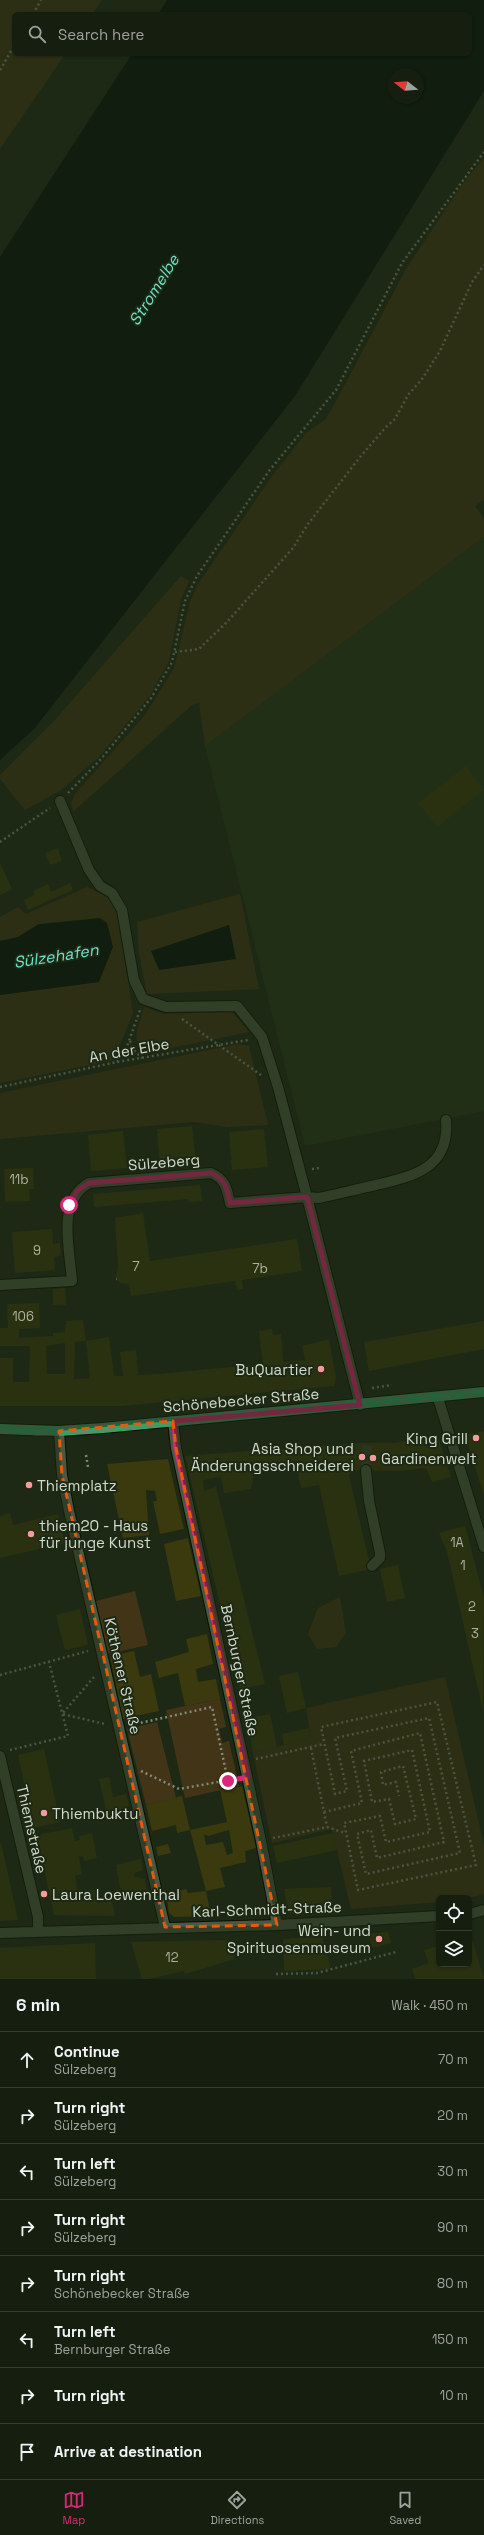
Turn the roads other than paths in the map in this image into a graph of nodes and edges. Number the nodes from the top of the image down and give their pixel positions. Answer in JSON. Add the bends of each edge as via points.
{"nodes":[{"id":1,"x":60,"y":801,"type":"road end"},
{"id":2,"x":446,"y":1120,"type":"dead end"},
{"id":3,"x":307,"y":1197,"type":"junction"},
{"id":4,"x":0,"y":1285,"type":"edge"},
{"id":5,"x":484,"y":1392,"type":"edge"},
{"id":6,"x":438,"y":1398,"type":"junction"},
{"id":7,"x":360,"y":1405,"type":"junction"},
{"id":8,"x":174,"y":1421,"type":"junction"},
{"id":9,"x":0,"y":1429,"type":"edge"},
{"id":10,"x":59,"y":1431,"type":"junction"},
{"id":11,"x":366,"y":1470,"type":"tunnel mouth"},
{"id":12,"x":484,"y":1547,"type":"edge"},
{"id":13,"x":372,"y":1566,"type":"dead end"},
{"id":14,"x":4,"y":1753,"type":"edge"},
{"id":15,"x":484,"y":1910,"type":"edge"},
{"id":16,"x":472,"y":1913,"type":"edge"},
{"id":17,"x":436,"y":1916,"type":"edge"},
{"id":18,"x":277,"y":1925,"type":"junction"},
{"id":19,"x":165,"y":1927,"type":"junction"},
{"id":20,"x":38,"y":1932,"type":"junction"},
{"id":21,"x":0,"y":1933,"type":"edge"}],
"edges":[{"from":1,"to":3,"type":"street","via":[[89,870],[100,886],[112,893],[122,910],[134,980],[143,999],[166,1007],[237,1006],[262,1037]]},
{"from":2,"to":3,"type":"street","name":"Sülzeberg","via":[[446,1140],[441,1152],[420,1173],[319,1198]]},
{"from":3,"to":4,"type":"street","name":"Sülzeberg","via":[[230,1203],[227,1188],[221,1177],[211,1173],[89,1183],[78,1190],[68,1211],[72,1281]]},
{"from":3,"to":7,"type":"street"},
{"from":5,"to":6,"type":"main road","name":"Schönebecker Straße"},
{"from":6,"to":7,"type":"main road","name":"Schönebecker Straße"},
{"from":6,"to":12,"type":"street"},
{"from":7,"to":8,"type":"main road","name":"Schönebecker Straße"},
{"from":8,"to":10,"type":"main road","name":"Schönebecker Straße"},
{"from":8,"to":18,"type":"street","name":"Bernburger Straße","via":[[176,1448],[248,1777]]},
{"from":9,"to":10,"type":"main road","name":"Schönebecker Straße"},
{"from":10,"to":19,"type":"street","name":"Köthener Straße","via":[[62,1475]]},
{"from":11,"to":13,"type":"street","via":[[369,1501],[380,1553],[380,1558]]},
{"from":14,"to":20,"type":"street","name":"Thiemstraße","via":[[38,1917]]},
{"from":15,"to":16,"type":"street"},
{"from":17,"to":18,"type":"street","name":"Karl-Schmidt-Straße"},
{"from":18,"to":19,"type":"street","name":"Karl-Schmidt-Straße"},
{"from":19,"to":20,"type":"street","name":"Karl-Schmidt-Straße"},
{"from":20,"to":21,"type":"street","name":"Karl-Schmidt-Straße"}]}
